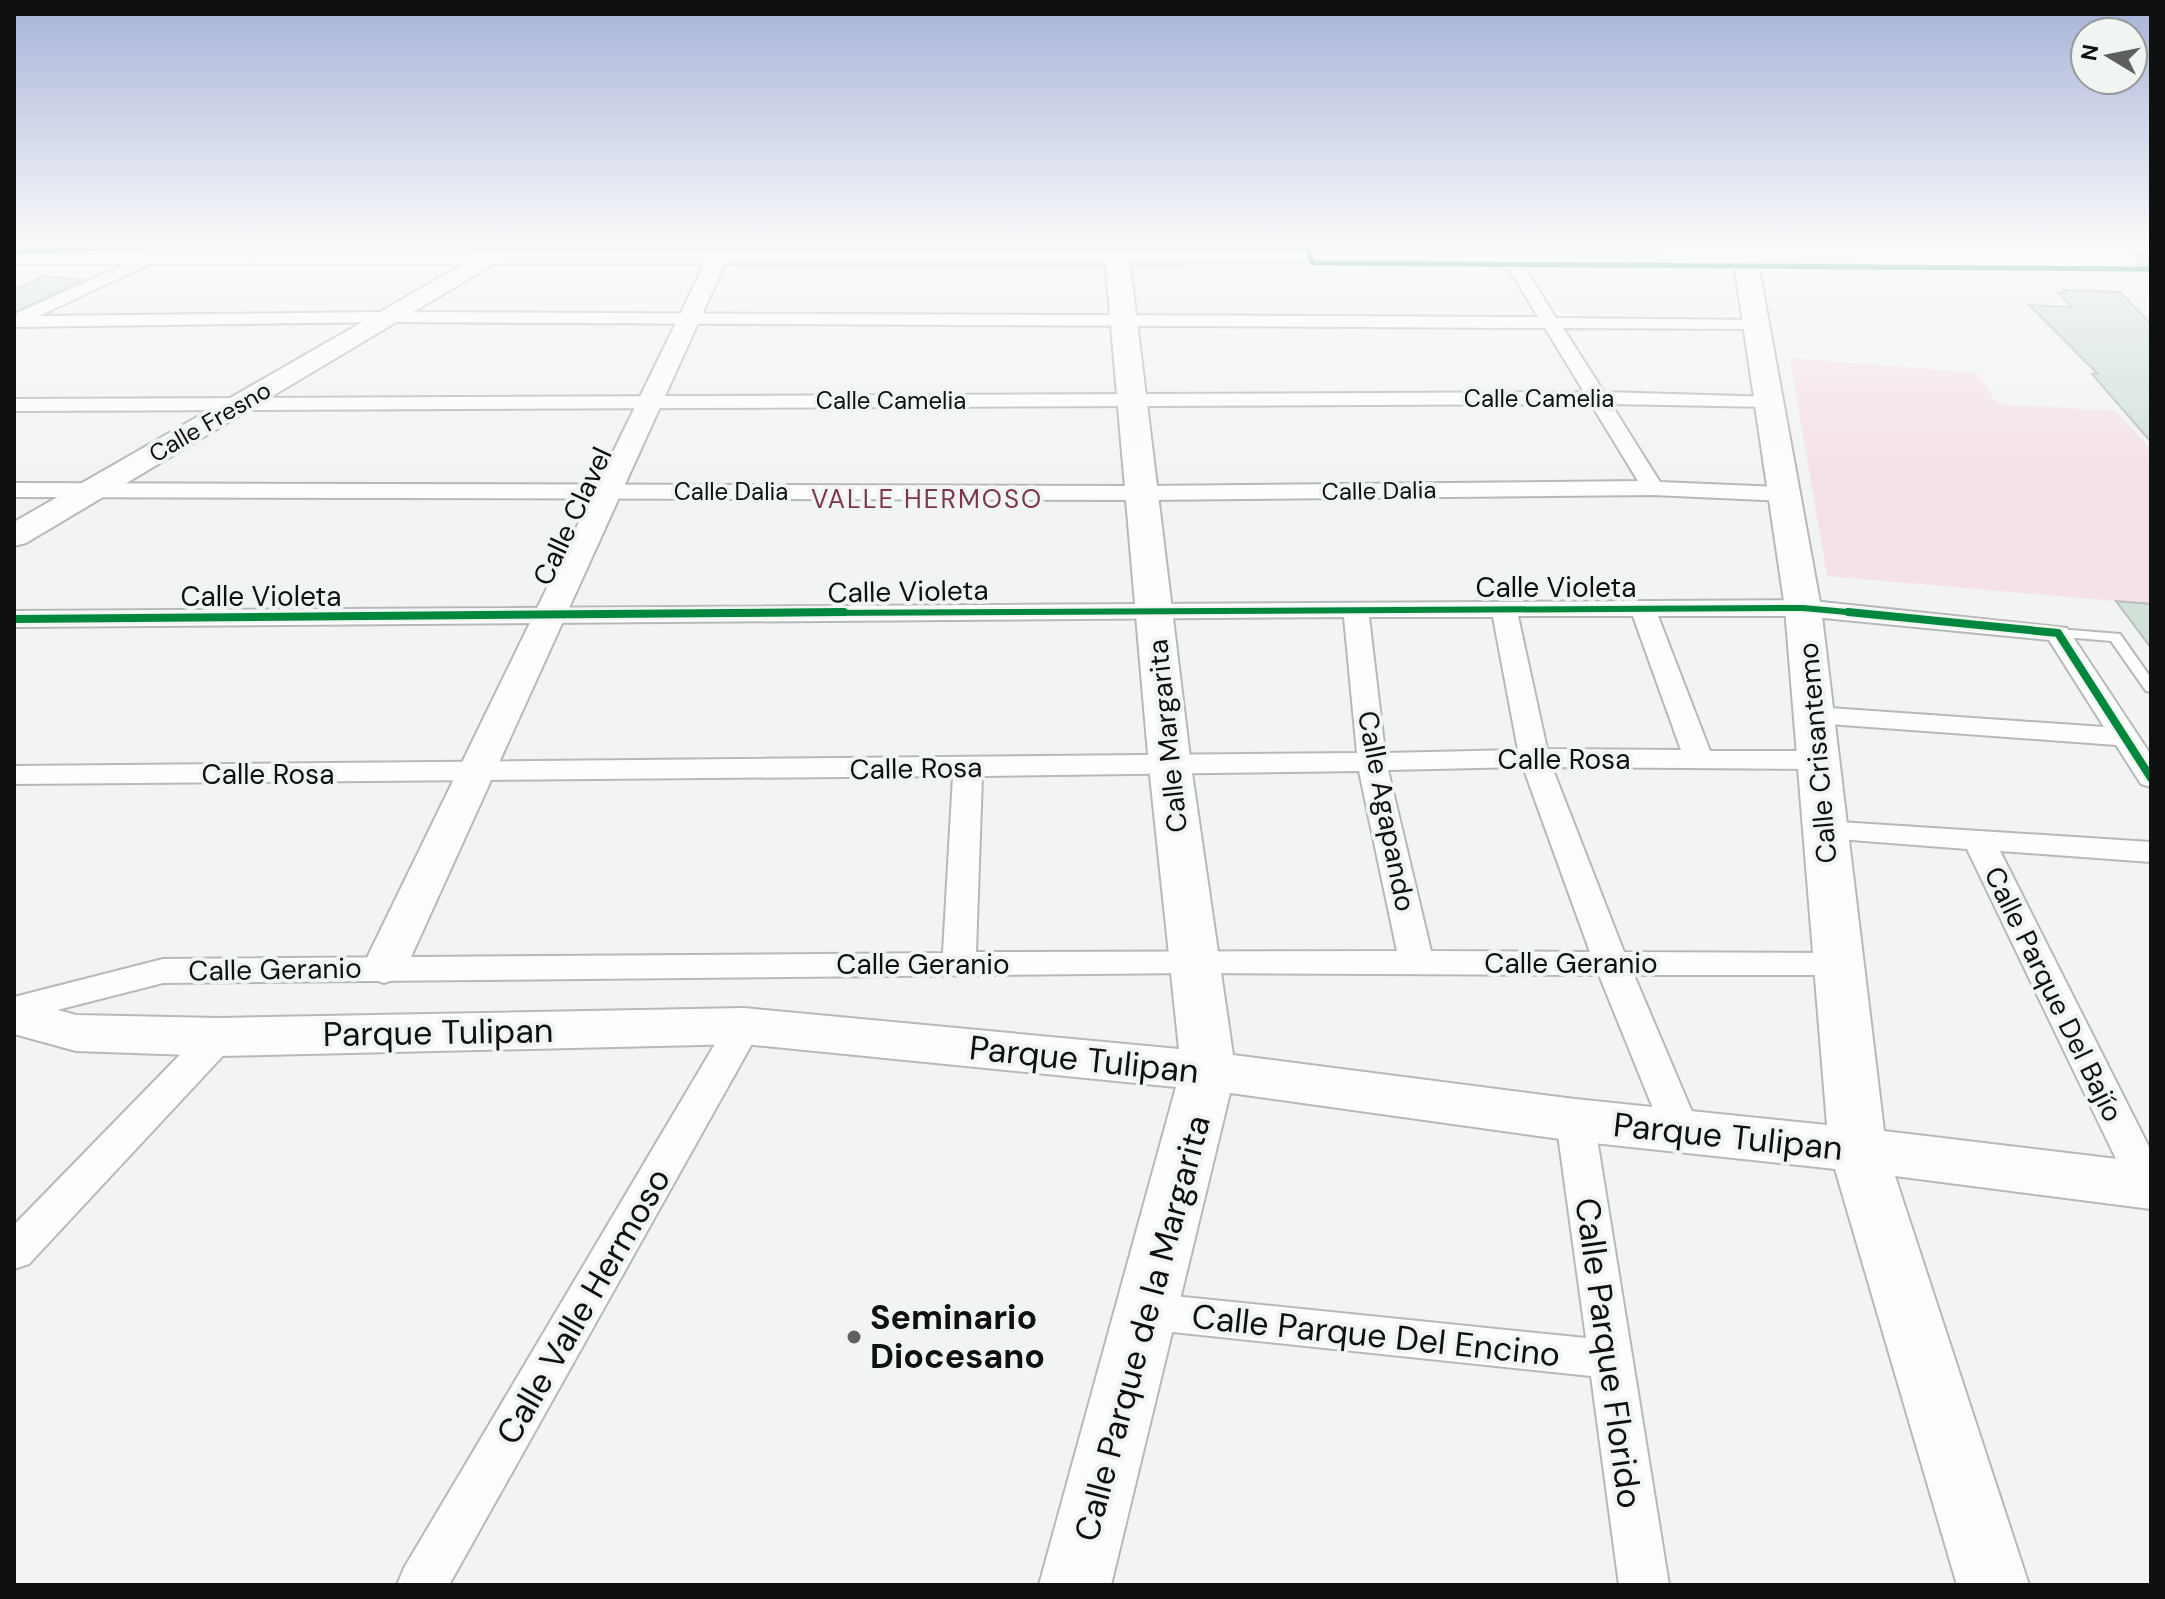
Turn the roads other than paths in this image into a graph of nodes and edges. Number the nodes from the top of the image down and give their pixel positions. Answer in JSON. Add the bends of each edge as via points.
{"nodes":[{"id":1,"x":689,"y":319,"type":"edge"},
{"id":2,"x":191,"y":320,"type":"edge"},
{"id":3,"x":382,"y":320,"type":"edge"},
{"id":4,"x":824,"y":320,"type":"edge"},
{"id":5,"x":1548,"y":320,"type":"edge"},
{"id":6,"x":1755,"y":320,"type":"edge"},
{"id":7,"x":1124,"y":321,"type":"junction"},
{"id":8,"x":14,"y":322,"type":"edge"},
{"id":9,"x":1549,"y":323,"type":"junction"},
{"id":10,"x":1756,"y":324,"type":"junction"},
{"id":11,"x":1595,"y":398,"type":"junction"},
{"id":12,"x":1133,"y":399,"type":"junction"},
{"id":13,"x":1769,"y":401,"type":"junction"},
{"id":14,"x":651,"y":403,"type":"junction"},
{"id":15,"x":242,"y":404,"type":"junction"},
{"id":16,"x":14,"y":405,"type":"edge"},
{"id":17,"x":1653,"y":488,"type":"junction"},
{"id":18,"x":14,"y":490,"type":"edge"},
{"id":19,"x":93,"y":490,"type":"junction"},
{"id":20,"x":608,"y":492,"type":"junction"},
{"id":21,"x":1142,"y":493,"type":"junction"},
{"id":22,"x":1783,"y":494,"type":"junction"},
{"id":23,"x":14,"y":536,"type":"edge"},
{"id":24,"x":1803,"y":608,"type":"junction"},
{"id":25,"x":1643,"y":609,"type":"junction"},
{"id":26,"x":1154,"y":610,"type":"junction"},
{"id":27,"x":1356,"y":610,"type":"junction"},
{"id":28,"x":1504,"y":610,"type":"junction"},
{"id":29,"x":549,"y":617,"type":"junction"},
{"id":30,"x":14,"y":619,"type":"edge"},
{"id":31,"x":2058,"y":633,"type":"junction"},
{"id":32,"x":2151,"y":688,"type":"edge"},
{"id":33,"x":1815,"y":715,"type":"junction"},
{"id":34,"x":2123,"y":737,"type":"junction"},
{"id":35,"x":1534,"y":758,"type":"junction"},
{"id":36,"x":1699,"y":759,"type":"junction"},
{"id":37,"x":1818,"y":760,"type":"junction"},
{"id":38,"x":1372,"y":762,"type":"junction"},
{"id":39,"x":1170,"y":766,"type":"junction"},
{"id":40,"x":968,"y":768,"type":"junction"},
{"id":41,"x":476,"y":773,"type":"junction"},
{"id":42,"x":14,"y":775,"type":"edge"},
{"id":43,"x":2151,"y":778,"type":"edge"},
{"id":44,"x":1824,"y":830,"type":"junction"},
{"id":45,"x":1979,"y":841,"type":"junction"},
{"id":46,"x":2151,"y":852,"type":"edge"},
{"id":47,"x":1193,"y":962,"type":"junction"},
{"id":48,"x":1417,"y":963,"type":"junction"},
{"id":49,"x":959,"y":964,"type":"junction"},
{"id":50,"x":1612,"y":964,"type":"junction"},
{"id":51,"x":1837,"y":964,"type":"junction"},
{"id":52,"x":384,"y":968,"type":"junction"},
{"id":53,"x":14,"y":1009,"type":"edge"},
{"id":54,"x":14,"y":1016,"type":"edge"},
{"id":55,"x":744,"y":1026,"type":"junction"},
{"id":56,"x":219,"y":1037,"type":"junction"},
{"id":57,"x":1208,"y":1071,"type":"junction"},
{"id":58,"x":1575,"y":1120,"type":"junction"},
{"id":59,"x":1682,"y":1133,"type":"junction"},
{"id":60,"x":1858,"y":1150,"type":"junction"},
{"id":61,"x":2150,"y":1187,"type":"edge"},
{"id":62,"x":14,"y":1252,"type":"edge"},
{"id":63,"x":1144,"y":1311,"type":"junction"},
{"id":64,"x":1609,"y":1359,"type":"junction"},
{"id":65,"x":422,"y":1585,"type":"edge"},
{"id":66,"x":1075,"y":1585,"type":"edge"},
{"id":67,"x":1644,"y":1585,"type":"edge"},
{"id":68,"x":1993,"y":1585,"type":"edge"}],
"edges":[{"from":1,"to":14,"type":"street","name":"Calle Clavel"},
{"from":2,"to":8,"type":"street"},
{"from":3,"to":15,"type":"main road","name":"Calle Fresno"},
{"from":4,"to":7,"type":"street"},
{"from":5,"to":9,"type":"street"},
{"from":6,"to":10,"type":"main road","name":"Calle Crisantemo"},
{"from":7,"to":9,"type":"street"},
{"from":7,"to":12,"type":"main road","name":"Calle Margarita"},
{"from":9,"to":10,"type":"street"},
{"from":9,"to":11,"type":"street"},
{"from":10,"to":13,"type":"main road","name":"Calle Crisantemo"},
{"from":11,"to":12,"type":"street","name":"Calle Camelia"},
{"from":11,"to":13,"type":"street","name":"Calle Camelia"},
{"from":11,"to":17,"type":"street"},
{"from":12,"to":14,"type":"street","name":"Calle Camelia"},
{"from":12,"to":21,"type":"main road","name":"Calle Margarita"},
{"from":13,"to":22,"type":"main road","name":"Calle Crisantemo"},
{"from":14,"to":15,"type":"street","name":"Calle Camelia"},
{"from":14,"to":20,"type":"street","name":"Calle Clavel"},
{"from":15,"to":16,"type":"street","name":"Calle Camelia"},
{"from":15,"to":19,"type":"main road","name":"Calle Fresno"},
{"from":17,"to":21,"type":"street","name":"Calle Dalia"},
{"from":17,"to":22,"type":"street","name":"Calle Dalia"},
{"from":18,"to":19,"type":"street","name":"Calle Dalia"},
{"from":19,"to":20,"type":"street","name":"Calle Dalia"},
{"from":19,"to":23,"type":"main road","name":"Calle Fresno"},
{"from":20,"to":21,"type":"street","name":"Calle Dalia"},
{"from":20,"to":29,"type":"street","name":"Calle Clavel"},
{"from":21,"to":26,"type":"main road","name":"Calle Margarita"},
{"from":22,"to":24,"type":"main road","name":"Calle Crisantemo"},
{"from":24,"to":25,"type":"street","name":"Calle Violeta"},
{"from":24,"to":31,"type":"street","name":"Calle Violeta"},
{"from":24,"to":33,"type":"main road","name":"Calle Crisantemo"},
{"from":25,"to":28,"type":"street","name":"Calle Violeta"},
{"from":25,"to":36,"type":"street"},
{"from":26,"to":27,"type":"street","name":"Calle Violeta"},
{"from":26,"to":29,"type":"street","name":"Calle Violeta"},
{"from":26,"to":39,"type":"main road","name":"Calle Margarita"},
{"from":27,"to":28,"type":"street","name":"Calle Violeta"},
{"from":27,"to":38,"type":"street","name":"Calle Agapando"},
{"from":28,"to":35,"type":"street"},
{"from":29,"to":30,"type":"street","name":"Calle Violeta"},
{"from":29,"to":41,"type":"street","name":"Calle Clavel"},
{"from":31,"to":32,"type":"lane","via":[[2115,637]]},
{"from":31,"to":34,"type":"street"},
{"from":33,"to":34,"type":"street"},
{"from":33,"to":37,"type":"main road","name":"Calle Crisantemo"},
{"from":34,"to":43,"type":"street"},
{"from":35,"to":36,"type":"street","name":"Calle Rosa"},
{"from":35,"to":38,"type":"street","name":"Calle Rosa"},
{"from":35,"to":50,"type":"street"},
{"from":36,"to":37,"type":"street","name":"Calle Rosa"},
{"from":37,"to":44,"type":"main road","name":"Calle Crisantemo"},
{"from":38,"to":39,"type":"street","name":"Calle Rosa"},
{"from":38,"to":48,"type":"street","name":"Calle Agapando"},
{"from":39,"to":40,"type":"street","name":"Calle Rosa"},
{"from":39,"to":47,"type":"main road","name":"Calle Margarita"},
{"from":40,"to":41,"type":"street","name":"Calle Rosa"},
{"from":40,"to":49,"type":"street"},
{"from":41,"to":42,"type":"street","name":"Calle Rosa"},
{"from":41,"to":52,"type":"street","name":"Calle Clavel"},
{"from":44,"to":45,"type":"street"},
{"from":44,"to":51,"type":"main road","name":"Calle Crisantemo"},
{"from":45,"to":46,"type":"street"},
{"from":45,"to":61,"type":"street","name":"Calle Parque Del Bajío"},
{"from":47,"to":48,"type":"street","name":"Calle Geranio"},
{"from":47,"to":49,"type":"street","name":"Calle Geranio"},
{"from":47,"to":57,"type":"main road","name":"Calle Margarita"},
{"from":48,"to":50,"type":"street","name":"Calle Geranio"},
{"from":49,"to":52,"type":"street","name":"Calle Geranio"},
{"from":50,"to":51,"type":"street","name":"Calle Geranio"},
{"from":50,"to":59,"type":"street"},
{"from":51,"to":60,"type":"main road","name":"Calle Crisantemo"},
{"from":52,"to":53,"type":"street","name":"Calle Geranio","via":[[163,971]]},
{"from":54,"to":56,"type":"main road","name":"Parque Tulipan","via":[[76,1033]]},
{"from":55,"to":56,"type":"main road","name":"Parque Tulipan"},
{"from":55,"to":57,"type":"main road","name":"Parque Tulipan"},
{"from":55,"to":65,"type":"street","name":"Calle Valle Hermoso"},
{"from":56,"to":62,"type":"street"},
{"from":57,"to":58,"type":"main road","name":"Parque Tulipan"},
{"from":57,"to":63,"type":"main road","name":"Calle Parque de la Margarita"},
{"from":58,"to":59,"type":"main road","name":"Parque Tulipan"},
{"from":58,"to":64,"type":"street","name":"Calle Parque Florido"},
{"from":59,"to":60,"type":"main road","name":"Parque Tulipan"},
{"from":60,"to":61,"type":"main road","name":"Parque Tulipan"},
{"from":60,"to":68,"type":"main road","name":"Calle Crisantemo"},
{"from":63,"to":64,"type":"street","name":"Calle Parque Del Encino"},
{"from":63,"to":66,"type":"main road","name":"Calle Parque de la Margarita"},
{"from":64,"to":67,"type":"street","name":"Calle Parque Florido"}]}
